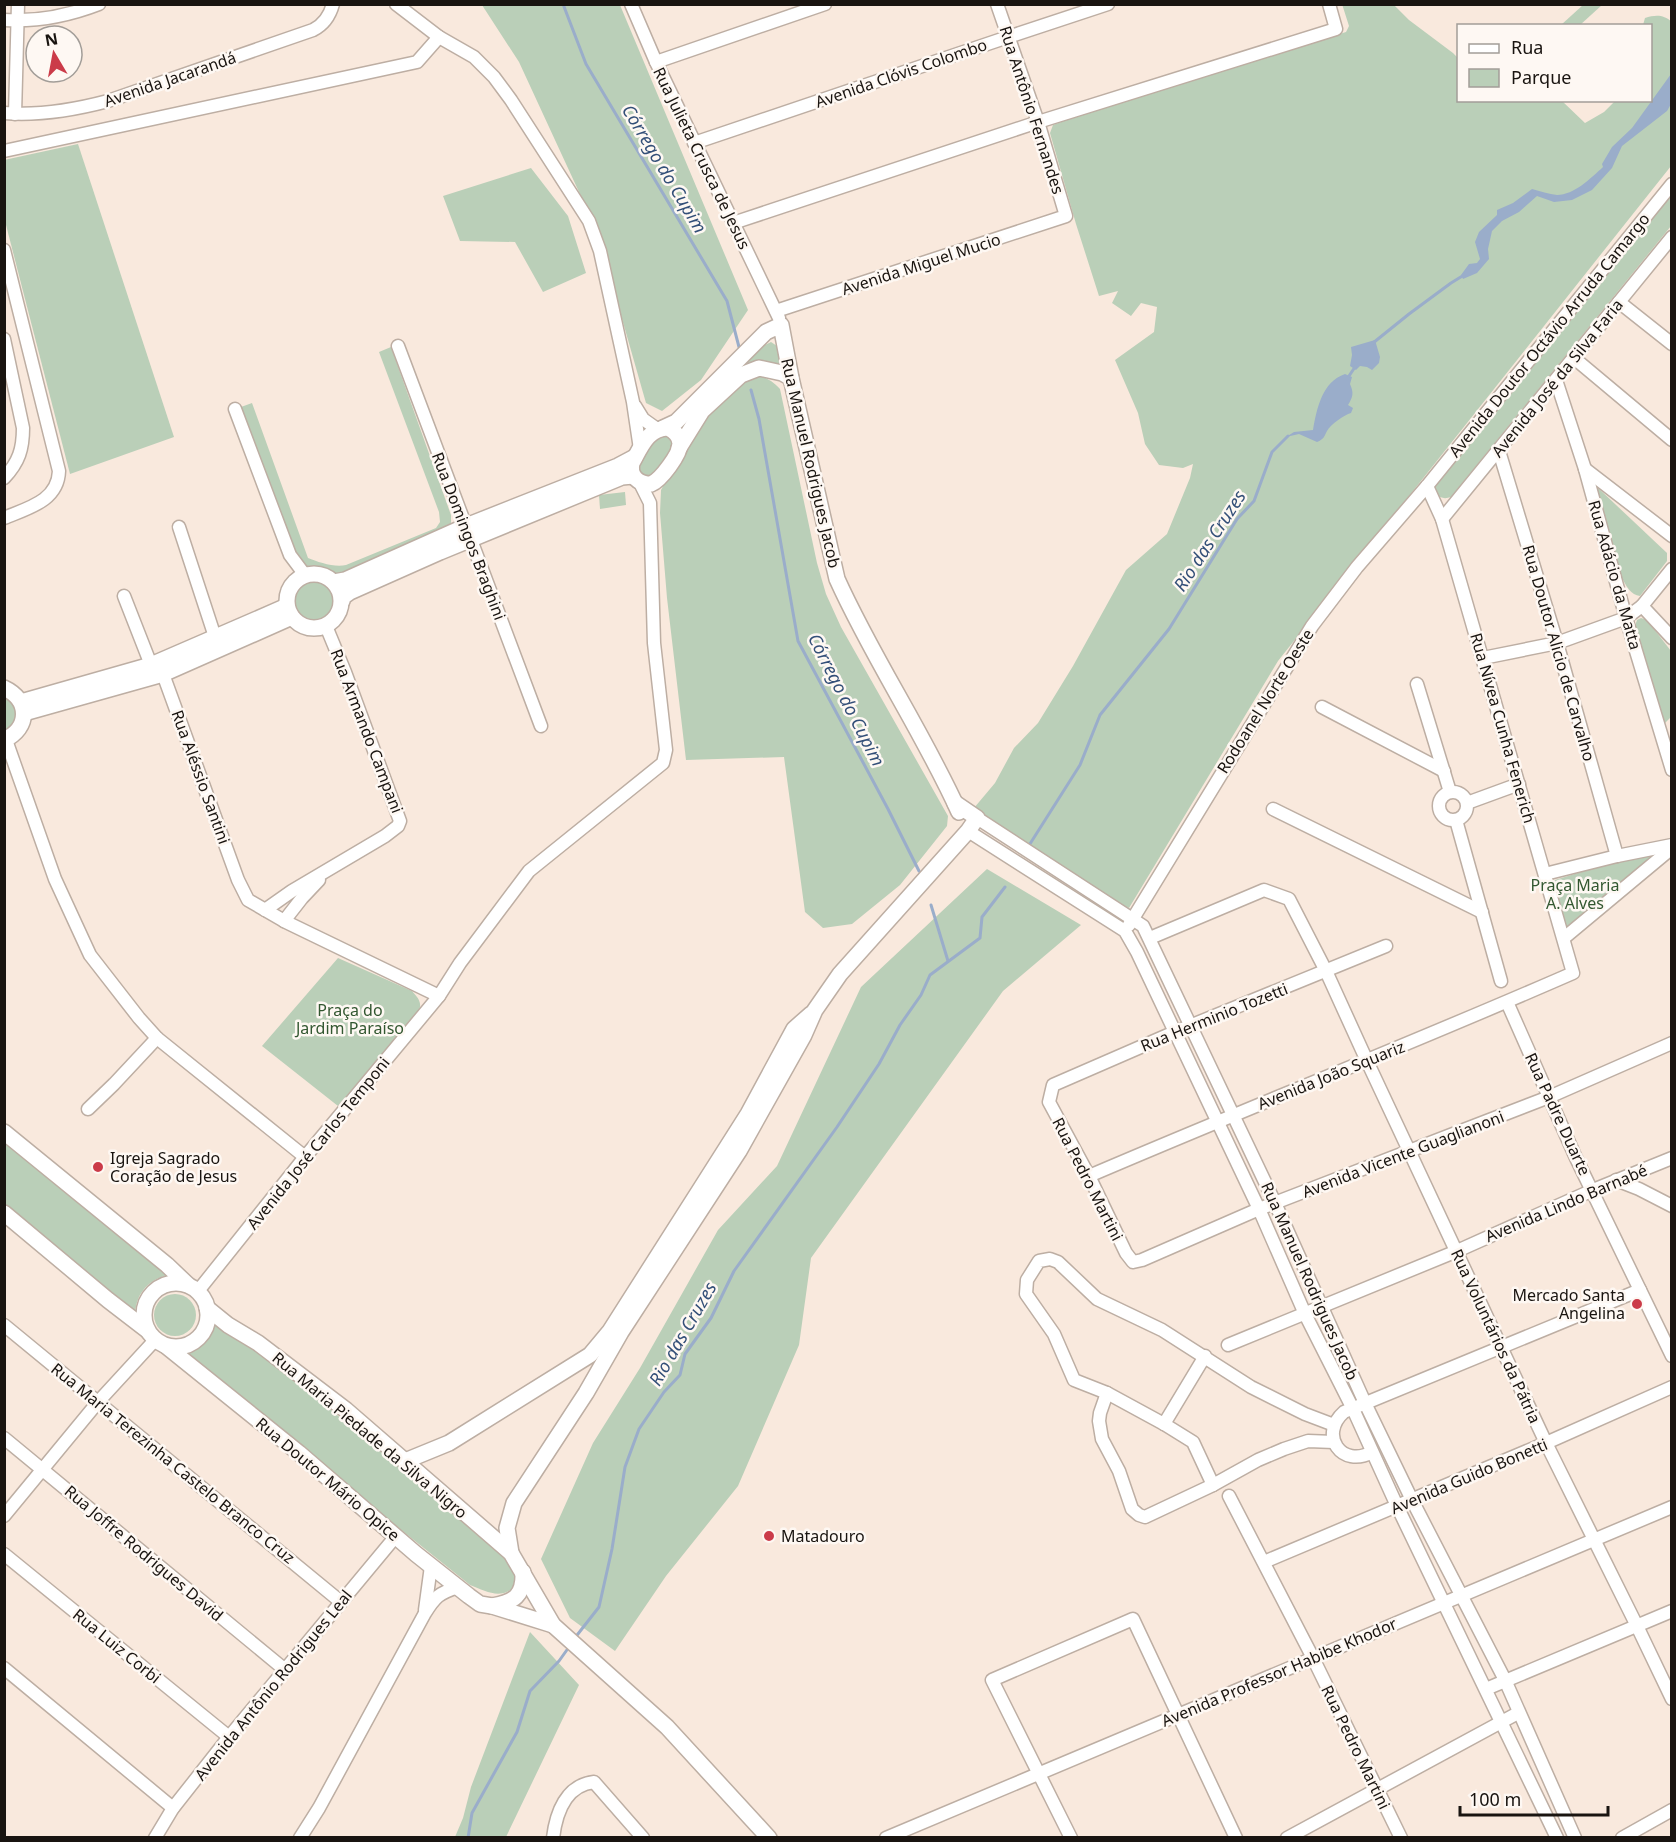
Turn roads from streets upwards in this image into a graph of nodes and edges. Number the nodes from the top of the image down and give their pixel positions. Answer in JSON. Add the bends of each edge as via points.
{"nodes":[{"id":1,"x":18,"y":4,"type":"edge"},
{"id":2,"x":99,"y":4,"type":"edge"},
{"id":3,"x":333,"y":4,"type":"edge"},
{"id":4,"x":396,"y":4,"type":"edge"},
{"id":5,"x":631,"y":4,"type":"edge"},
{"id":6,"x":825,"y":4,"type":"edge"},
{"id":7,"x":997,"y":4,"type":"edge"},
{"id":8,"x":1108,"y":4,"type":"edge"},
{"id":9,"x":1329,"y":4,"type":"edge"},
{"id":10,"x":11,"y":20,"type":"edge"},
{"id":11,"x":439,"y":37,"type":"junction"},
{"id":12,"x":1008,"y":37,"type":"junction"},
{"id":13,"x":656,"y":62,"type":"junction"},
{"id":14,"x":10,"y":114,"type":"edge"},
{"id":15,"x":1038,"y":122,"type":"junction"},
{"id":16,"x":694,"y":142,"type":"junction"},
{"id":17,"x":4,"y":151,"type":"edge"},
{"id":18,"x":1671,"y":184,"type":"edge"},
{"id":19,"x":1066,"y":216,"type":"joint"},
{"id":20,"x":733,"y":223,"type":"junction"},
{"id":21,"x":1670,"y":243,"type":"edge"},
{"id":22,"x":4,"y":250,"type":"edge"},
{"id":23,"x":1619,"y":302,"type":"junction"},
{"id":24,"x":779,"y":318,"type":"junction"},
{"id":25,"x":4,"y":339,"type":"edge"},
{"id":26,"x":1671,"y":344,"type":"edge"},
{"id":27,"x":398,"y":346,"type":"dead end"},
{"id":28,"x":1574,"y":358,"type":"junction"},
{"id":29,"x":791,"y":378,"type":"junction"},
{"id":30,"x":1556,"y":380,"type":"junction"},
{"id":31,"x":633,"y":402,"type":"junction"},
{"id":32,"x":235,"y":409,"type":"dead end"},
{"id":33,"x":660,"y":428,"type":"junction"},
{"id":34,"x":1671,"y":440,"type":"edge"},
{"id":35,"x":679,"y":448,"type":"junction"},
{"id":36,"x":1499,"y":451,"type":"junction"},
{"id":37,"x":637,"y":453,"type":"junction"},
{"id":38,"x":1585,"y":469,"type":"junction"},
{"id":39,"x":4,"y":478,"type":"edge"},
{"id":40,"x":661,"y":478,"type":"junction"},
{"id":41,"x":637,"y":479,"type":"junction"},
{"id":42,"x":1427,"y":486,"type":"junction"},
{"id":43,"x":650,"y":502,"type":"junction"},
{"id":44,"x":4,"y":518,"type":"edge"},
{"id":45,"x":1442,"y":519,"type":"junction"},
{"id":46,"x":179,"y":527,"type":"dead end"},
{"id":47,"x":468,"y":533,"type":"junction"},
{"id":48,"x":1671,"y":536,"type":"edge"},
{"id":49,"x":1671,"y":569,"type":"edge"},
{"id":50,"x":305,"y":575,"type":"junction"},
{"id":51,"x":334,"y":582,"type":"junction"},
{"id":52,"x":124,"y":596,"type":"dead end"},
{"id":53,"x":342,"y":601,"type":"junction"},
{"id":54,"x":1642,"y":606,"type":"junction"},
{"id":55,"x":290,"y":612,"type":"junction"},
{"id":56,"x":1626,"y":618,"type":"junction"},
{"id":57,"x":326,"y":626,"type":"junction"},
{"id":58,"x":215,"y":637,"type":"junction"},
{"id":59,"x":1671,"y":638,"type":"edge"},
{"id":60,"x":1557,"y":643,"type":"junction"},
{"id":61,"x":1483,"y":658,"type":"junction"},
{"id":62,"x":157,"y":669,"type":"junction"},
{"id":63,"x":1417,"y":684,"type":"dead end"},
{"id":64,"x":4,"y":688,"type":"edge"},
{"id":65,"x":1322,"y":707,"type":"dead end"},
{"id":66,"x":22,"y":708,"type":"junction"},
{"id":67,"x":1671,"y":725,"type":"edge"},
{"id":68,"x":541,"y":726,"type":"dead end"},
{"id":69,"x":5,"y":740,"type":"edge"},
{"id":70,"x":1666,"y":745,"type":"edge"},
{"id":71,"x":1671,"y":770,"type":"edge"},
{"id":72,"x":1444,"y":771,"type":"junction"},
{"id":73,"x":1519,"y":784,"type":"junction"},
{"id":74,"x":1450,"y":792,"type":"junction"},
{"id":75,"x":955,"y":803,"type":"junction"},
{"id":76,"x":1467,"y":803,"type":"junction"},
{"id":77,"x":1273,"y":809,"type":"dead end"},
{"id":78,"x":977,"y":818,"type":"junction"},
{"id":79,"x":1456,"y":820,"type":"junction"},
{"id":80,"x":968,"y":831,"type":"junction"},
{"id":81,"x":1671,"y":847,"type":"edge"},
{"id":82,"x":1617,"y":856,"type":"junction"},
{"id":83,"x":328,"y":871,"type":"junction"},
{"id":84,"x":1545,"y":874,"type":"junction"},
{"id":85,"x":265,"y":910,"type":"junction"},
{"id":86,"x":1482,"y":912,"type":"junction"},
{"id":87,"x":1133,"y":919,"type":"junction"},
{"id":88,"x":284,"y":921,"type":"junction"},
{"id":89,"x":1125,"y":932,"type":"junction"},
{"id":90,"x":1149,"y":938,"type":"junction"},
{"id":91,"x":1564,"y":938,"type":"junction"},
{"id":92,"x":1386,"y":946,"type":"dead end"},
{"id":93,"x":1326,"y":971,"type":"junction"},
{"id":94,"x":1573,"y":973,"type":"joint"},
{"id":95,"x":1502,"y":981,"type":"dead end"},
{"id":96,"x":439,"y":996,"type":"junction"},
{"id":97,"x":1507,"y":1002,"type":"junction"},
{"id":98,"x":815,"y":1010,"type":"junction"},
{"id":99,"x":1191,"y":1026,"type":"junction"},
{"id":100,"x":1174,"y":1032,"type":"junction"},
{"id":101,"x":157,"y":1038,"type":"junction"},
{"id":102,"x":1671,"y":1043,"type":"edge"},
{"id":103,"x":1367,"y":1061,"type":"junction"},
{"id":104,"x":1050,"y":1094,"type":"joint"},
{"id":105,"x":1549,"y":1097,"type":"junction"},
{"id":106,"x":88,"y":1109,"type":"dead end"},
{"id":107,"x":1233,"y":1114,"type":"junction"},
{"id":108,"x":1218,"y":1121,"type":"junction"},
{"id":109,"x":4,"y":1132,"type":"edge"},
{"id":110,"x":1409,"y":1152,"type":"junction"},
{"id":111,"x":306,"y":1157,"type":"junction"},
{"id":112,"x":1671,"y":1158,"type":"edge"},
{"id":113,"x":1089,"y":1176,"type":"junction"},
{"id":114,"x":1616,"y":1180,"type":"junction"},
{"id":115,"x":1593,"y":1190,"type":"junction"},
{"id":116,"x":1275,"y":1203,"type":"junction"},
{"id":117,"x":1671,"y":1206,"type":"edge"},
{"id":118,"x":1259,"y":1209,"type":"junction"},
{"id":119,"x":4,"y":1214,"type":"edge"},
{"id":120,"x":1456,"y":1251,"type":"junction"},
{"id":121,"x":1133,"y":1262,"type":"joint"},
{"id":122,"x":193,"y":1288,"type":"junction"},
{"id":123,"x":1640,"y":1290,"type":"junction"},
{"id":124,"x":1321,"y":1307,"type":"junction"},
{"id":125,"x":207,"y":1308,"type":"junction"},
{"id":126,"x":1305,"y":1314,"type":"junction"},
{"id":127,"x":4,"y":1325,"type":"edge"},
{"id":128,"x":156,"y":1339,"type":"junction"},
{"id":129,"x":1228,"y":1344,"type":"dead end"},
{"id":130,"x":1501,"y":1348,"type":"junction"},
{"id":131,"x":1204,"y":1356,"type":"junction"},
{"id":132,"x":1671,"y":1356,"type":"edge"},
{"id":133,"x":1671,"y":1387,"type":"edge"},
{"id":134,"x":1107,"y":1393,"type":"junction"},
{"id":135,"x":98,"y":1402,"type":"junction"},
{"id":136,"x":1365,"y":1403,"type":"junction"},
{"id":137,"x":1353,"y":1409,"type":"junction"},
{"id":138,"x":1164,"y":1424,"type":"junction"},
{"id":139,"x":1334,"y":1425,"type":"junction"},
{"id":140,"x":4,"y":1438,"type":"edge"},
{"id":141,"x":1334,"y":1442,"type":"junction"},
{"id":142,"x":1546,"y":1443,"type":"junction"},
{"id":143,"x":1372,"y":1452,"type":"junction"},
{"id":144,"x":405,"y":1461,"type":"junction"},
{"id":145,"x":42,"y":1469,"type":"junction"},
{"id":146,"x":1213,"y":1485,"type":"junction"},
{"id":147,"x":1229,"y":1496,"type":"dead end"},
{"id":148,"x":1412,"y":1500,"type":"junction"},
{"id":149,"x":1397,"y":1506,"type":"junction"},
{"id":150,"x":1671,"y":1507,"type":"edge"},
{"id":151,"x":4,"y":1516,"type":"edge"},
{"id":152,"x":396,"y":1536,"type":"junction"},
{"id":153,"x":1594,"y":1540,"type":"junction"},
{"id":154,"x":511,"y":1553,"type":"junction"},
{"id":155,"x":4,"y":1554,"type":"edge"},
{"id":156,"x":1264,"y":1562,"type":"junction"},
{"id":157,"x":431,"y":1566,"type":"junction"},
{"id":158,"x":523,"y":1572,"type":"junction"},
{"id":159,"x":458,"y":1587,"type":"junction"},
{"id":160,"x":1461,"y":1594,"type":"junction"},
{"id":161,"x":341,"y":1602,"type":"junction"},
{"id":162,"x":1444,"y":1602,"type":"junction"},
{"id":163,"x":492,"y":1605,"type":"junction"},
{"id":164,"x":1671,"y":1611,"type":"edge"},
{"id":165,"x":425,"y":1613,"type":"junction"},
{"id":166,"x":1637,"y":1626,"type":"junction"},
{"id":167,"x":557,"y":1629,"type":"junction"},
{"id":168,"x":1313,"y":1658,"type":"junction"},
{"id":169,"x":4,"y":1668,"type":"edge"},
{"id":170,"x":284,"y":1669,"type":"junction"},
{"id":171,"x":1505,"y":1680,"type":"junction"},
{"id":172,"x":1486,"y":1689,"type":"junction"},
{"id":173,"x":1671,"y":1699,"type":"edge"},
{"id":174,"x":1518,"y":1713,"type":"junction"},
{"id":175,"x":1177,"y":1715,"type":"junction"},
{"id":176,"x":1502,"y":1723,"type":"junction"},
{"id":177,"x":229,"y":1737,"type":"junction"},
{"id":178,"x":1039,"y":1774,"type":"junction"},
{"id":179,"x":1376,"y":1789,"type":"junction"},
{"id":180,"x":173,"y":1808,"type":"junction"},
{"id":181,"x":1671,"y":1810,"type":"edge"},
{"id":182,"x":155,"y":1838,"type":"edge"},
{"id":183,"x":300,"y":1838,"type":"edge"},
{"id":184,"x":553,"y":1838,"type":"edge"},
{"id":185,"x":643,"y":1838,"type":"edge"},
{"id":186,"x":770,"y":1838,"type":"edge"},
{"id":187,"x":886,"y":1838,"type":"edge"},
{"id":188,"x":1071,"y":1838,"type":"edge"},
{"id":189,"x":1236,"y":1838,"type":"edge"},
{"id":190,"x":1287,"y":1838,"type":"edge"},
{"id":191,"x":1401,"y":1838,"type":"edge"},
{"id":192,"x":1557,"y":1838,"type":"edge"},
{"id":193,"x":1575,"y":1838,"type":"edge"},
{"id":194,"x":1622,"y":1838,"type":"edge"}],
"edges":[{"from":1,"to":10,"type":"street"},
{"from":2,"to":10,"type":"street","via":[[49,19]]},
{"from":3,"to":14,"type":"street","name":"Avenida Jacarandá","via":[[327,17],[313,30],[108,101],[78,109]]},
{"from":4,"to":11,"type":"street"},
{"from":5,"to":13,"type":"street","name":"Rua Julieta Crusca de Jesus"},
{"from":6,"to":13,"type":"street"},
{"from":7,"to":12,"type":"street","name":"Rua Antônio Fernandes"},
{"from":8,"to":12,"type":"street","name":"Avenida Clóvis Colombo"},
{"from":9,"to":15,"type":"street","via":[[1336,29]]},
{"from":10,"to":14,"type":"street"},
{"from":11,"to":17,"type":"street","via":[[417,62]]},
{"from":11,"to":31,"type":"street","via":[[474,57],[494,76],[589,221],[600,251]]},
{"from":12,"to":15,"type":"street","name":"Rua Antônio Fernandes"},
{"from":12,"to":16,"type":"street","name":"Avenida Clóvis Colombo"},
{"from":13,"to":16,"type":"street","name":"Rua Julieta Crusca de Jesus"},
{"from":15,"to":19,"type":"street","name":"Rua Antônio Fernandes"},
{"from":15,"to":20,"type":"street"},
{"from":16,"to":20,"type":"street","name":"Rua Julieta Crusca de Jesus"},
{"from":18,"to":42,"type":"street","name":"Avenida Doutor Octávio Arruda Camargo"},
{"from":19,"to":24,"type":"street","name":"Avenida Miguel Mucio"},
{"from":20,"to":24,"type":"street","name":"Rua Julieta Crusca de Jesus"},
{"from":21,"to":23,"type":"street","name":"Avenida José da Silva Faria"},
{"from":22,"to":44,"type":"street","via":[[59,471],[55,489],[38,504]]},
{"from":23,"to":26,"type":"street"},
{"from":23,"to":28,"type":"street","name":"Avenida José da Silva Faria"},
{"from":24,"to":29,"type":"street","name":"Rua Manuel Rodrigues Jacob"},
{"from":24,"to":33,"type":"street","via":[[676,422]]},
{"from":25,"to":39,"type":"street","via":[[23,442],[15,466]]},
{"from":27,"to":47,"type":"street","name":"Rua Domingos Braghini"},
{"from":28,"to":30,"type":"street","name":"Avenida José da Silva Faria"},
{"from":28,"to":34,"type":"street"},
{"from":29,"to":35,"type":"street","via":[[759,368],[741,375],[702,411]]},
{"from":29,"to":75,"type":"street","name":"Rua Manuel Rodrigues Jacob","via":[[837,579]]},
{"from":30,"to":36,"type":"street","name":"Avenida José da Silva Faria"},
{"from":30,"to":38,"type":"street","name":"Rua Adácio da Matta"},
{"from":31,"to":33,"type":"street","via":[[643,419]]},
{"from":31,"to":37,"type":"street"},
{"from":32,"to":50,"type":"street","via":[[290,555]]},
{"from":33,"to":35,"type":"street","via":[[668,428],[677,435]]},
{"from":33,"to":37,"type":"street","via":[[646,437]]},
{"from":35,"to":40,"type":"street"},
{"from":36,"to":45,"type":"street","name":"Avenida José da Silva Faria"},
{"from":36,"to":60,"type":"street","name":"Rua Doutor Alicio de Carvalho"},
{"from":37,"to":41,"type":"street","via":[[631,467]]},
{"from":37,"to":47,"type":"street","via":[[618,466]]},
{"from":38,"to":48,"type":"street"},
{"from":38,"to":56,"type":"street","name":"Rua Adácio da Matta"},
{"from":40,"to":41,"type":"street","via":[[651,484]]},
{"from":40,"to":43,"type":"street"},
{"from":41,"to":43,"type":"street"},
{"from":41,"to":47,"type":"street","via":[[622,477]]},
{"from":42,"to":45,"type":"street","name":"Rua Nívea Cunha Fenerich"},
{"from":42,"to":87,"type":"street","name":"Rodoanel Norte Oeste","via":[[1312,626]]},
{"from":43,"to":96,"type":"street","name":"Avenida José Carlos Temponi","via":[[654,643],[666,750],[663,763],[529,871]]},
{"from":45,"to":61,"type":"street","name":"Rua Nívea Cunha Fenerich"},
{"from":46,"to":58,"type":"street"},
{"from":47,"to":51,"type":"street"},
{"from":47,"to":53,"type":"street","via":[[350,592]]},
{"from":47,"to":68,"type":"street","name":"Rua Domingos Braghini"},
{"from":49,"to":54,"type":"street"},
{"from":50,"to":51,"type":"street","via":[[326,576]]},
{"from":50,"to":55,"type":"street","via":[[290,588]]},
{"from":51,"to":53,"type":"street"},
{"from":52,"to":62,"type":"street","name":"Rua Aléssio Santini"},
{"from":53,"to":57,"type":"street","via":[[340,612]]},
{"from":54,"to":56,"type":"street"},
{"from":54,"to":59,"type":"street"},
{"from":55,"to":57,"type":"street","via":[[299,624]]},
{"from":55,"to":58,"type":"street"},
{"from":55,"to":62,"type":"street"},
{"from":56,"to":60,"type":"street"},
{"from":56,"to":70,"type":"street","name":"Rua Adácio da Matta"},
{"from":57,"to":83,"type":"street","name":"Rua Armando Campani","via":[[400,821],[385,836]]},
{"from":58,"to":62,"type":"street"},
{"from":60,"to":61,"type":"street"},
{"from":60,"to":82,"type":"street","name":"Rua Doutor Alicio de Carvalho"},
{"from":61,"to":73,"type":"street","name":"Rua Nívea Cunha Fenerich"},
{"from":62,"to":66,"type":"street"},
{"from":62,"to":85,"type":"street","name":"Rua Aléssio Santini","via":[[238,880],[248,900]]},
{"from":63,"to":72,"type":"street"},
{"from":64,"to":66,"type":"street","via":[[15,694]]},
{"from":65,"to":72,"type":"street"},
{"from":66,"to":69,"type":"street","via":[[22,724],[16,734]]},
{"from":67,"to":70,"type":"street"},
{"from":69,"to":101,"type":"street","via":[[55,879],[90,955]]},
{"from":70,"to":71,"type":"street","name":"Rua Adácio da Matta"},
{"from":72,"to":74,"type":"street"},
{"from":73,"to":76,"type":"street"},
{"from":73,"to":84,"type":"street","name":"Rua Nívea Cunha Fenerich"},
{"from":74,"to":76,"type":"street","via":[[1461,794]]},
{"from":74,"to":79,"type":"street","via":[[1441,799],[1439,809],[1446,818]]},
{"from":75,"to":78,"type":"street","name":"Rua Manuel Rodrigues Jacob"},
{"from":75,"to":80,"type":"street","name":"Rua Manuel Rodrigues Jacob"},
{"from":76,"to":79,"type":"street","via":[[1466,814]]},
{"from":77,"to":86,"type":"street"},
{"from":78,"to":80,"type":"street"},
{"from":78,"to":87,"type":"street","name":"Rua Manuel Rodrigues Jacob"},
{"from":79,"to":86,"type":"street"},
{"from":80,"to":89,"type":"street","name":"Rua Manuel Rodrigues Jacob"},
{"from":80,"to":98,"type":"street","via":[[840,974]]},
{"from":81,"to":82,"type":"street"},
{"from":81,"to":91,"type":"street"},
{"from":82,"to":84,"type":"street"},
{"from":83,"to":85,"type":"street","name":"Rua Armando Campani"},
{"from":83,"to":88,"type":"street","name":"Rua Armando Campani"},
{"from":84,"to":91,"type":"street","name":"Rua Nívea Cunha Fenerich"},
{"from":85,"to":88,"type":"street","name":"Rua Aléssio Santini"},
{"from":86,"to":95,"type":"street"},
{"from":87,"to":89,"type":"street","name":"Rodoanel Norte Oeste"},
{"from":87,"to":90,"type":"street","name":"Rua Manuel Rodrigues Jacob","via":[[1143,926]]},
{"from":88,"to":96,"type":"street","name":"Rua Aléssio Santini"},
{"from":89,"to":100,"type":"street","name":"Rua Manuel Rodrigues Jacob"},
{"from":90,"to":93,"type":"street","name":"Rua Voluntários da Pátria","via":[[1264,890],[1289,899]]},
{"from":90,"to":99,"type":"street","name":"Rua Manuel Rodrigues Jacob"},
{"from":91,"to":94,"type":"street","name":"Rua Nívea Cunha Fenerich"},
{"from":92,"to":93,"type":"street","name":"Rua Herminio Tozetti"},
{"from":93,"to":99,"type":"street","name":"Rua Herminio Tozetti"},
{"from":93,"to":103,"type":"street","name":"Rua Voluntários da Pátria"},
{"from":94,"to":97,"type":"street","name":"Avenida João Squariz"},
{"from":96,"to":111,"type":"street","name":"Avenida José Carlos Temponi"},
{"from":97,"to":103,"type":"street","name":"Avenida João Squariz"},
{"from":97,"to":105,"type":"street","name":"Rua Padre Duarte"},
{"from":98,"to":144,"type":"street","via":[[794,1029],[736,1132],[610,1331],[590,1355],[449,1443]]},
{"from":98,"to":154,"type":"street","via":[[739,1151],[514,1503],[507,1528]]},
{"from":99,"to":100,"type":"street","name":"Rua Herminio Tozetti"},
{"from":99,"to":107,"type":"street","name":"Rua Manuel Rodrigues Jacob"},
{"from":100,"to":104,"type":"street","name":"Rua Herminio Tozetti","via":[[1053,1085]]},
{"from":100,"to":108,"type":"street","name":"Rua Manuel Rodrigues Jacob"},
{"from":101,"to":106,"type":"street"},
{"from":101,"to":111,"type":"street"},
{"from":102,"to":105,"type":"street","name":"Avenida Vicente Guaglianoni"},
{"from":103,"to":107,"type":"street","name":"Avenida João Squariz"},
{"from":103,"to":110,"type":"street","name":"Rua Voluntários da Pátria"},
{"from":104,"to":113,"type":"street","name":"Rua Pedro Martini","via":[[1049,1102]]},
{"from":105,"to":110,"type":"street","name":"Avenida Vicente Guaglianoni"},
{"from":105,"to":115,"type":"street","name":"Rua Padre Duarte"},
{"from":107,"to":108,"type":"street","name":"Avenida João Squariz"},
{"from":107,"to":116,"type":"street","name":"Rua Manuel Rodrigues Jacob"},
{"from":108,"to":113,"type":"street","name":"Avenida João Squariz"},
{"from":108,"to":118,"type":"street","name":"Rua Manuel Rodrigues Jacob"},
{"from":109,"to":122,"type":"street"},
{"from":110,"to":116,"type":"street","name":"Avenida Vicente Guaglianoni"},
{"from":110,"to":120,"type":"street","name":"Rua Voluntários da Pátria"},
{"from":111,"to":122,"type":"street","name":"Avenida José Carlos Temponi"},
{"from":112,"to":114,"type":"street","name":"Avenida Lindo Barnabé"},
{"from":113,"to":121,"type":"street","name":"Rua Pedro Martini"},
{"from":114,"to":115,"type":"street","name":"Avenida Lindo Barnabé"},
{"from":114,"to":117,"type":"street"},
{"from":115,"to":120,"type":"street","name":"Avenida Lindo Barnabé"},
{"from":115,"to":123,"type":"street","name":"Rua Padre Duarte"},
{"from":116,"to":118,"type":"street","name":"Avenida Vicente Guaglianoni"},
{"from":116,"to":124,"type":"street","name":"Rua Manuel Rodrigues Jacob"},
{"from":118,"to":121,"type":"street","name":"Avenida Vicente Guaglianoni"},
{"from":118,"to":126,"type":"street","name":"Rua Manuel Rodrigues Jacob"},
{"from":119,"to":128,"type":"street","name":"Rua Doutor Mário Opice"},
{"from":120,"to":124,"type":"street","name":"Avenida Lindo Barnabé"},
{"from":120,"to":130,"type":"street","name":"Rua Voluntários da Pátria"},
{"from":122,"to":125,"type":"street"},
{"from":122,"to":128,"type":"street","via":[[173,1283],[151,1294],[144,1318]]},
{"from":123,"to":130,"type":"street"},
{"from":123,"to":132,"type":"street","name":"Rua Padre Duarte"},
{"from":124,"to":126,"type":"street","name":"Avenida Lindo Barnabé"},
{"from":124,"to":136,"type":"street","name":"Rua Manuel Rodrigues Jacob"},
{"from":125,"to":128,"type":"street","via":[[208,1324],[202,1336],[191,1344],[178,1348]]},
{"from":125,"to":144,"type":"street","name":"Rua Maria Piedade da Silva Nigro","via":[[346,1410]]},
{"from":126,"to":129,"type":"street","name":"Avenida Lindo Barnabé"},
{"from":126,"to":137,"type":"street","name":"Rua Manuel Rodrigues Jacob"},
{"from":127,"to":135,"type":"street","name":"Rua Maria Terezinha Castelo Branco Cruz"},
{"from":128,"to":135,"type":"street"},
{"from":128,"to":152,"type":"street","name":"Rua Doutor Mário Opice"},
{"from":130,"to":136,"type":"street"},
{"from":130,"to":142,"type":"street","name":"Rua Voluntários da Pátria"},
{"from":131,"to":134,"type":"street","via":[[1162,1330],[1097,1299],[1058,1262],[1040,1261],[1025,1287],[1029,1300],[1054,1334],[1074,1380]]},
{"from":131,"to":138,"type":"street"},
{"from":131,"to":139,"type":"street","via":[[1251,1387]]},
{"from":133,"to":142,"type":"street","name":"Avenida Guido Bonetti"},
{"from":134,"to":138,"type":"street"},
{"from":134,"to":146,"type":"street","via":[[1099,1421],[1102,1439],[1135,1513],[1145,1517]]},
{"from":135,"to":145,"type":"street"},
{"from":135,"to":161,"type":"street","name":"Rua Maria Terezinha Castelo Branco Cruz"},
{"from":136,"to":137,"type":"street"},
{"from":136,"to":148,"type":"street","name":"Rua Manuel Rodrigues Jacob"},
{"from":137,"to":139,"type":"street","via":[[1344,1412]]},
{"from":137,"to":143,"type":"street","name":"Rua Manuel Rodrigues Jacob"},
{"from":138,"to":146,"type":"street","via":[[1193,1442]]},
{"from":139,"to":141,"type":"street"},
{"from":140,"to":145,"type":"street","name":"Rua Joffre Rodrigues David"},
{"from":141,"to":143,"type":"street","via":[[1352,1457]]},
{"from":141,"to":146,"type":"street","via":[[1308,1441],[1284,1449]]},
{"from":142,"to":148,"type":"street","name":"Avenida Guido Bonetti"},
{"from":142,"to":153,"type":"street","name":"Rua Voluntários da Pátria"},
{"from":143,"to":149,"type":"street","name":"Rua Manuel Rodrigues Jacob"},
{"from":144,"to":154,"type":"street","name":"Rua Maria Piedade da Silva Nigro"},
{"from":145,"to":151,"type":"street"},
{"from":145,"to":170,"type":"street","name":"Rua Joffre Rodrigues David"},
{"from":147,"to":156,"type":"street","name":"Rua Pedro Martini"},
{"from":148,"to":149,"type":"street","name":"Avenida Guido Bonetti"},
{"from":148,"to":160,"type":"street","name":"Rua Manuel Rodrigues Jacob"},
{"from":149,"to":156,"type":"street","name":"Avenida Guido Bonetti"},
{"from":149,"to":162,"type":"street","name":"Rua Manuel Rodrigues Jacob"},
{"from":150,"to":153,"type":"street","name":"Avenida Professor Habibe Khodor"},
{"from":152,"to":157,"type":"street","name":"Rua Doutor Mário Opice"},
{"from":152,"to":161,"type":"street","name":"Avenida Antônio Rodrigues Leal"},
{"from":153,"to":160,"type":"street","name":"Avenida Professor Habibe Khodor"},
{"from":153,"to":166,"type":"street","name":"Rua Voluntários da Pátria"},
{"from":154,"to":158,"type":"street","name":"Rua Maria Piedade da Silva Nigro"},
{"from":155,"to":177,"type":"street","name":"Rua Luiz Corbi"},
{"from":156,"to":168,"type":"street","name":"Rua Pedro Martini"},
{"from":157,"to":159,"type":"street","name":"Rua Doutor Mário Opice"},
{"from":157,"to":165,"type":"street"},
{"from":158,"to":163,"type":"street","via":[[524,1584],[519,1595],[512,1601]]},
{"from":158,"to":167,"type":"street","name":"Rua Maria Piedade da Silva Nigro"},
{"from":159,"to":163,"type":"street","name":"Rua Doutor Mário Opice","via":[[480,1604]]},
{"from":159,"to":165,"type":"street","via":[[441,1593]]},
{"from":160,"to":162,"type":"street","name":"Avenida Professor Habibe Khodor"},
{"from":160,"to":171,"type":"street","name":"Rua Manuel Rodrigues Jacob"},
{"from":161,"to":170,"type":"street","name":"Avenida Antônio Rodrigues Leal"},
{"from":162,"to":168,"type":"street","name":"Avenida Professor Habibe Khodor"},
{"from":162,"to":172,"type":"street","name":"Rua Manuel Rodrigues Jacob"},
{"from":163,"to":167,"type":"street","name":"Rua Doutor Mário Opice"},
{"from":164,"to":166,"type":"street"},
{"from":165,"to":183,"type":"street"},
{"from":166,"to":171,"type":"street"},
{"from":166,"to":173,"type":"street","name":"Rua Voluntários da Pátria"},
{"from":167,"to":186,"type":"street","via":[[667,1727]]},
{"from":168,"to":175,"type":"street","name":"Avenida Professor Habibe Khodor"},
{"from":168,"to":179,"type":"street","name":"Rua Pedro Martini"},
{"from":169,"to":180,"type":"street"},
{"from":170,"to":177,"type":"street","name":"Avenida Antônio Rodrigues Leal"},
{"from":171,"to":172,"type":"street"},
{"from":171,"to":174,"type":"street","name":"Rua Manuel Rodrigues Jacob"},
{"from":172,"to":176,"type":"street","name":"Rua Manuel Rodrigues Jacob"},
{"from":174,"to":176,"type":"street"},
{"from":174,"to":193,"type":"street","name":"Rua Manuel Rodrigues Jacob"},
{"from":175,"to":178,"type":"street","name":"Avenida Professor Habibe Khodor"},
{"from":175,"to":178,"type":"street","via":[[1133,1619],[992,1680]]},
{"from":175,"to":189,"type":"street"},
{"from":176,"to":179,"type":"street"},
{"from":176,"to":192,"type":"street","name":"Rua Manuel Rodrigues Jacob"},
{"from":177,"to":180,"type":"street","name":"Avenida Antônio Rodrigues Leal"},
{"from":178,"to":187,"type":"street","name":"Avenida Professor Habibe Khodor"},
{"from":178,"to":188,"type":"street"},
{"from":179,"to":190,"type":"street"},
{"from":179,"to":191,"type":"street","name":"Rua Pedro Martini"},
{"from":180,"to":182,"type":"street","name":"Avenida Antônio Rodrigues Leal"},
{"from":181,"to":194,"type":"street"},
{"from":184,"to":185,"type":"street","via":[[567,1795],[583,1783],[594,1782]]}]}
